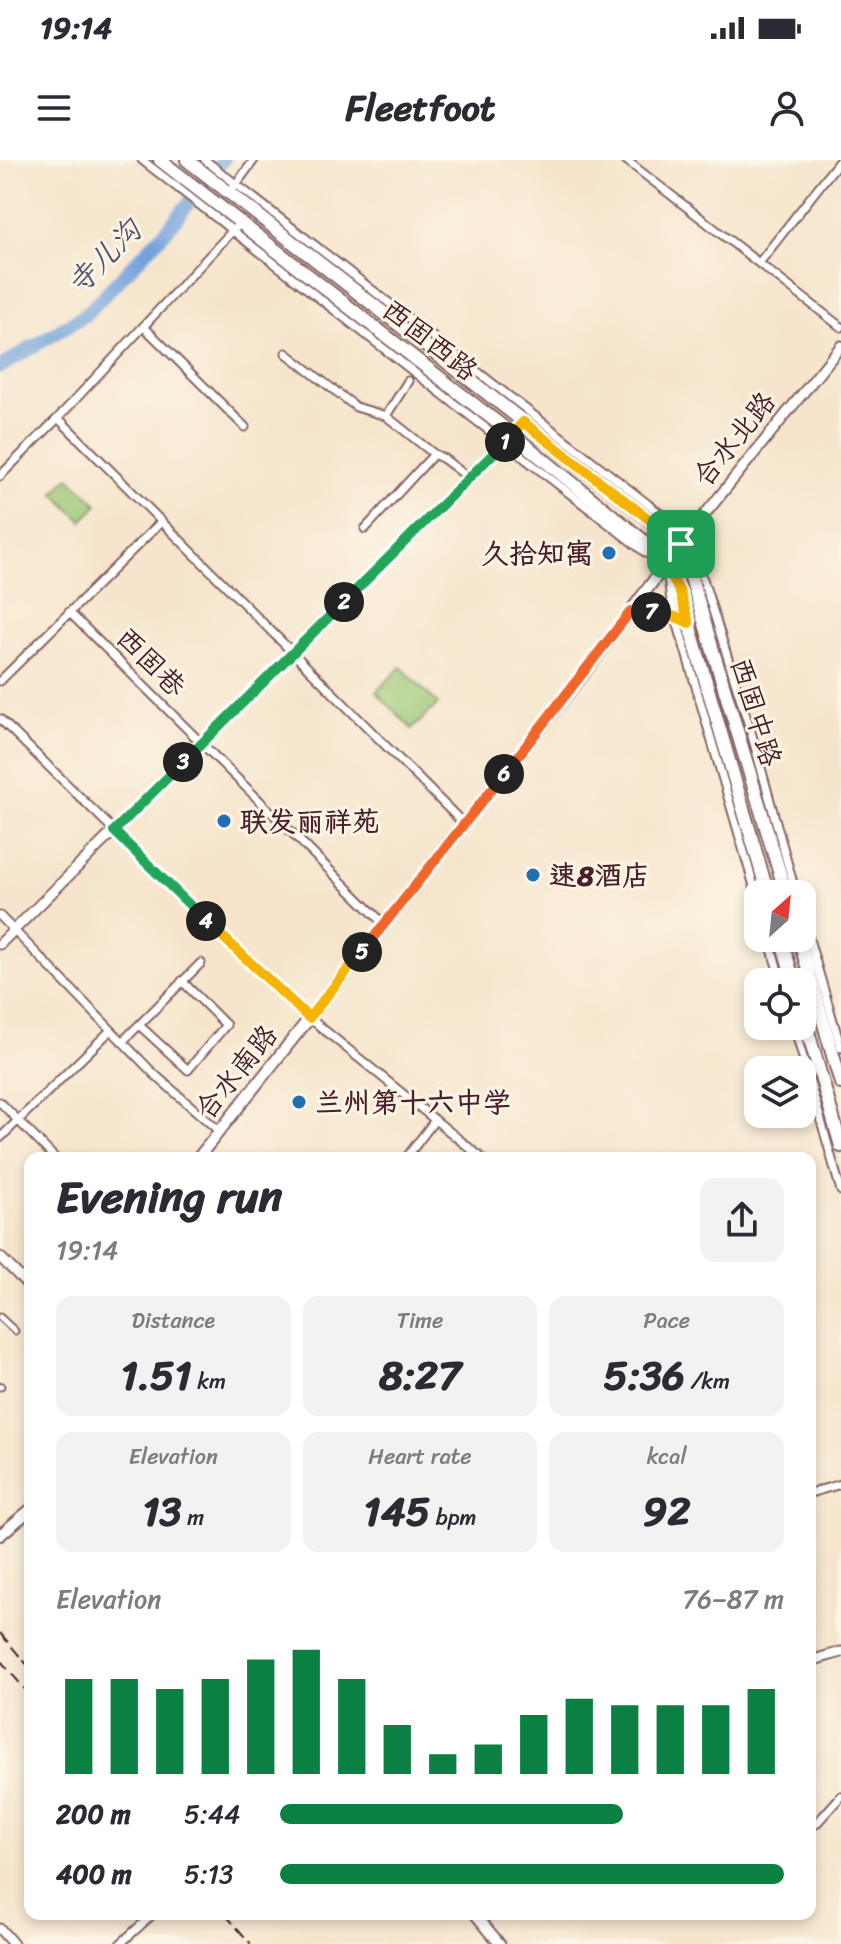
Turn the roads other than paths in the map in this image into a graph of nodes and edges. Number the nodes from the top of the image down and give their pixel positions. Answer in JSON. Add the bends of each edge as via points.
{"nodes":[{"id":1,"x":142,"y":160,"type":"edge"},
{"id":2,"x":160,"y":160,"type":"edge"},
{"id":3,"x":254,"y":160,"type":"edge"},
{"id":4,"x":626,"y":160,"type":"edge"},
{"id":5,"x":840,"y":160,"type":"edge"},
{"id":6,"x":196,"y":162,"type":"edge"},
{"id":7,"x":182,"y":184,"type":"junction"},
{"id":8,"x":229,"y":186,"type":"junction"},
{"id":9,"x":236,"y":226,"type":"junction"},
{"id":10,"x":759,"y":263,"type":"junction"},
{"id":11,"x":144,"y":327,"type":"junction"},
{"id":12,"x":841,"y":327,"type":"edge"},
{"id":13,"x":841,"y":346,"type":"edge"},
{"id":14,"x":286,"y":353,"type":"dead end"},
{"id":15,"x":408,"y":381,"type":"dead end"},
{"id":16,"x":386,"y":416,"type":"junction"},
{"id":17,"x":58,"y":418,"type":"junction"},
{"id":18,"x":523,"y":422,"type":"junction"},
{"id":19,"x":245,"y":427,"type":"dead end"},
{"id":20,"x":508,"y":438,"type":"junction"},
{"id":21,"x":434,"y":454,"type":"junction"},
{"id":22,"x":0,"y":476,"type":"edge"},
{"id":23,"x":469,"y":478,"type":"junction"},
{"id":24,"x":161,"y":522,"type":"junction"},
{"id":25,"x":365,"y":529,"type":"dead end"},
{"id":26,"x":681,"y":544,"type":"junction"},
{"id":27,"x":666,"y":564,"type":"junction"},
{"id":28,"x":631,"y":611,"type":"junction"},
{"id":29,"x":69,"y":612,"type":"junction"},
{"id":30,"x":676,"y":617,"type":"junction"},
{"id":31,"x":689,"y":623,"type":"junction"},
{"id":32,"x":293,"y":653,"type":"junction"},
{"id":33,"x":0,"y":681,"type":"edge"},
{"id":34,"x":0,"y":719,"type":"edge"},
{"id":35,"x":202,"y":742,"type":"junction"},
{"id":36,"x":464,"y":824,"type":"junction"},
{"id":37,"x":114,"y":831,"type":"junction"},
{"id":38,"x":774,"y":851,"type":"junction"},
{"id":39,"x":757,"y":856,"type":"junction"},
{"id":40,"x":752,"y":880,"type":"edge"},
{"id":41,"x":764,"y":880,"type":"edge"},
{"id":42,"x":782,"y":880,"type":"edge"},
{"id":43,"x":792,"y":880,"type":"edge"},
{"id":44,"x":0,"y":916,"type":"edge"},
{"id":45,"x":384,"y":924,"type":"junction"},
{"id":46,"x":14,"y":931,"type":"junction"},
{"id":47,"x":0,"y":944,"type":"edge"},
{"id":48,"x":803,"y":952,"type":"edge"},
{"id":49,"x":813,"y":952,"type":"edge"},
{"id":50,"x":201,"y":963,"type":"dead end"},
{"id":51,"x":182,"y":981,"type":"junction"},
{"id":52,"x":309,"y":1018,"type":"junction"},
{"id":53,"x":139,"y":1025,"type":"junction"},
{"id":54,"x":111,"y":1030,"type":"junction"},
{"id":55,"x":798,"y":1040,"type":"edge"},
{"id":56,"x":810,"y":1040,"type":"edge"},
{"id":57,"x":122,"y":1042,"type":"junction"},
{"id":58,"x":841,"y":1048,"type":"edge"},
{"id":59,"x":841,"y":1083,"type":"edge"},
{"id":60,"x":0,"y":1102,"type":"edge"},
{"id":61,"x":18,"y":1120,"type":"junction"},
{"id":62,"x":435,"y":1120,"type":"junction"},
{"id":63,"x":219,"y":1131,"type":"junction"},
{"id":64,"x":0,"y":1138,"type":"edge"},
{"id":65,"x":841,"y":1146,"type":"edge"},
{"id":66,"x":49,"y":1152,"type":"edge"},
{"id":67,"x":203,"y":1152,"type":"edge"},
{"id":68,"x":411,"y":1152,"type":"edge"},
{"id":69,"x":475,"y":1152,"type":"edge"},
{"id":70,"x":841,"y":1191,"type":"edge"},
{"id":71,"x":0,"y":1257,"type":"edge"},
{"id":72,"x":24,"y":1281,"type":"edge"},
{"id":73,"x":0,"y":1317,"type":"edge"},
{"id":74,"x":15,"y":1331,"type":"dead end"},
{"id":75,"x":841,"y":1484,"type":"edge"},
{"id":76,"x":816,"y":1491,"type":"edge"},
{"id":77,"x":24,"y":1515,"type":"edge"},
{"id":78,"x":0,"y":1535,"type":"edge"},
{"id":79,"x":841,"y":1652,"type":"edge"},
{"id":80,"x":816,"y":1659,"type":"edge"},
{"id":81,"x":841,"y":1796,"type":"edge"},
{"id":82,"x":816,"y":1824,"type":"dead end"},
{"id":83,"x":146,"y":1920,"type":"edge"},
{"id":84,"x":480,"y":1920,"type":"edge"},
{"id":85,"x":0,"y":1929,"type":"edge"},
{"id":86,"x":13,"y":1944,"type":"edge"},
{"id":87,"x":120,"y":1944,"type":"edge"},
{"id":88,"x":500,"y":1944,"type":"edge"}],
"edges":[{"from":1,"to":7,"type":"street"},
{"from":2,"to":7,"type":"main road","name":"西固西路"},
{"from":3,"to":8,"type":"street"},
{"from":4,"to":10,"type":"street"},
{"from":5,"to":10,"type":"street"},
{"from":6,"to":8,"type":"main road","name":"西固西路"},
{"from":7,"to":9,"type":"main road","name":"西固西路"},
{"from":8,"to":18,"type":"main road","name":"西固西路"},
{"from":8,"to":26,"type":"street","via":[[671,522]]},
{"from":9,"to":11,"type":"street"},
{"from":9,"to":20,"type":"main road","name":"西固西路"},
{"from":10,"to":12,"type":"street"},
{"from":11,"to":17,"type":"street"},
{"from":11,"to":19,"type":"street"},
{"from":13,"to":26,"type":"street","name":"合水北路"},
{"from":14,"to":16,"type":"street","via":[[356,407]]},
{"from":15,"to":16,"type":"street"},
{"from":16,"to":21,"type":"street"},
{"from":17,"to":22,"type":"street"},
{"from":17,"to":24,"type":"street"},
{"from":18,"to":20,"type":"street"},
{"from":18,"to":26,"type":"main road","name":"西固西路"},
{"from":20,"to":23,"type":"street"},
{"from":20,"to":27,"type":"main road","name":"西固西路"},
{"from":21,"to":23,"type":"street"},
{"from":21,"to":25,"type":"street"},
{"from":23,"to":32,"type":"street"},
{"from":24,"to":29,"type":"street"},
{"from":24,"to":32,"type":"street"},
{"from":26,"to":27,"type":"main road","name":"合水北路"},
{"from":26,"to":38,"type":"main road","name":"西固中路"},
{"from":26,"to":43,"type":"street","via":[[703,579]]},
{"from":27,"to":28,"type":"main road","name":"合水南路"},
{"from":27,"to":30,"type":"street"},
{"from":27,"to":31,"type":"main road","name":"西固中路"},
{"from":28,"to":30,"type":"main road"},
{"from":28,"to":36,"type":"main road","name":"合水南路"},
{"from":29,"to":33,"type":"street"},
{"from":29,"to":35,"type":"street","name":"西固巷"},
{"from":30,"to":31,"type":"main road"},
{"from":30,"to":40,"type":"street"},
{"from":31,"to":39,"type":"main road","name":"西固中路"},
{"from":32,"to":35,"type":"street"},
{"from":32,"to":36,"type":"street"},
{"from":34,"to":37,"type":"street"},
{"from":35,"to":37,"type":"street"},
{"from":35,"to":45,"type":"street","name":"西固巷"},
{"from":36,"to":45,"type":"main road","name":"合水南路"},
{"from":37,"to":46,"type":"street"},
{"from":37,"to":52,"type":"street"},
{"from":38,"to":39,"type":"main road"},
{"from":38,"to":42,"type":"main road","name":"西固中路"},
{"from":39,"to":41,"type":"main road","name":"西固中路"},
{"from":44,"to":46,"type":"street"},
{"from":45,"to":52,"type":"main road","name":"合水南路"},
{"from":46,"to":47,"type":"street"},
{"from":46,"to":54,"type":"street"},
{"from":48,"to":59,"type":"main road"},
{"from":49,"to":58,"type":"street"},
{"from":50,"to":51,"type":"street"},
{"from":51,"to":53,"type":"street"},
{"from":51,"to":53,"type":"street","via":[[226,1025],[188,1070]]},
{"from":52,"to":62,"type":"street"},
{"from":52,"to":63,"type":"main road","name":"合水南路"},
{"from":53,"to":57,"type":"street"},
{"from":54,"to":57,"type":"street"},
{"from":54,"to":61,"type":"street"},
{"from":55,"to":70,"type":"street"},
{"from":56,"to":65,"type":"main road"},
{"from":57,"to":63,"type":"street"},
{"from":60,"to":61,"type":"street"},
{"from":61,"to":64,"type":"street"},
{"from":61,"to":66,"type":"street"},
{"from":62,"to":68,"type":"street"},
{"from":62,"to":69,"type":"street"},
{"from":63,"to":67,"type":"main road","name":"合水南路"},
{"from":71,"to":72,"type":"street"},
{"from":73,"to":74,"type":"street"},
{"from":75,"to":76,"type":"street"},
{"from":77,"to":78,"type":"main road"},
{"from":79,"to":80,"type":"street"},
{"from":81,"to":82,"type":"street"},
{"from":83,"to":87,"type":"street"},
{"from":84,"to":88,"type":"street"},
{"from":85,"to":86,"type":"street"}]}
